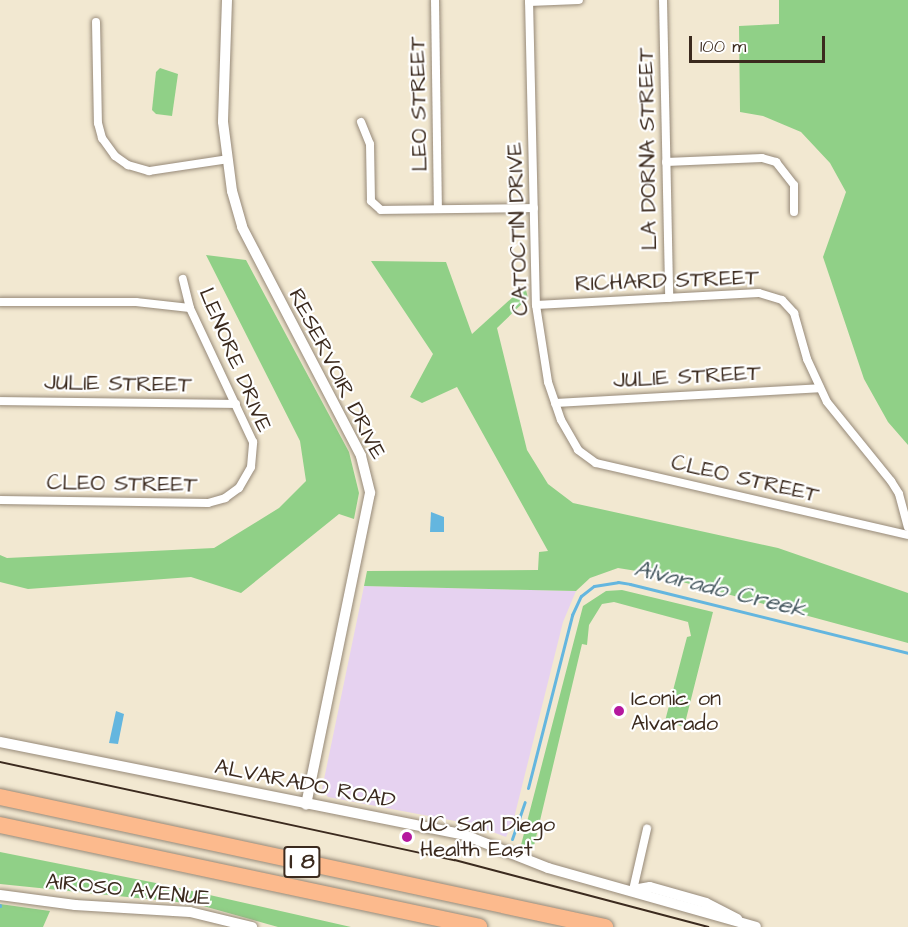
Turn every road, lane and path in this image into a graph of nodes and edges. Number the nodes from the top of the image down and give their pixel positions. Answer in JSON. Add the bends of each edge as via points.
{"nodes":[{"id":1,"x":227,"y":0,"type":"edge"},
{"id":2,"x":435,"y":0,"type":"edge"},
{"id":3,"x":579,"y":0,"type":"edge"},
{"id":4,"x":663,"y":0,"type":"edge"},
{"id":5,"x":529,"y":1,"type":"edge"},
{"id":6,"x":96,"y":22,"type":"dead end"},
{"id":7,"x":361,"y":122,"type":"dead end"},
{"id":8,"x":228,"y":159,"type":"junction"},
{"id":9,"x":666,"y":162,"type":"junction"},
{"id":10,"x":438,"y":208,"type":"junction"},
{"id":11,"x":534,"y":208,"type":"junction"},
{"id":12,"x":794,"y":212,"type":"dead end"},
{"id":13,"x":183,"y":279,"type":"dead end"},
{"id":14,"x":669,"y":298,"type":"junction"},
{"id":15,"x":0,"y":302,"type":"edge"},
{"id":16,"x":536,"y":305,"type":"junction"},
{"id":17,"x":189,"y":308,"type":"junction"},
{"id":18,"x":820,"y":388,"type":"junction"},
{"id":19,"x":0,"y":401,"type":"edge"},
{"id":20,"x":555,"y":403,"type":"junction"},
{"id":21,"x":236,"y":404,"type":"junction"},
{"id":22,"x":578,"y":450,"type":"joint"},
{"id":23,"x":239,"y":488,"type":"joint"},
{"id":24,"x":0,"y":500,"type":"edge"},
{"id":25,"x":908,"y":526,"type":"edge"},
{"id":26,"x":908,"y":535,"type":"edge"},
{"id":27,"x":0,"y":742,"type":"edge"},
{"id":28,"x":0,"y":797,"type":"edge"},
{"id":29,"x":306,"y":804,"type":"junction"},
{"id":30,"x":0,"y":825,"type":"edge"},
{"id":31,"x":647,"y":829,"type":"dead end"},
{"id":32,"x":633,"y":890,"type":"junction"},
{"id":33,"x":0,"y":895,"type":"edge"},
{"id":34,"x":752,"y":926,"type":"edge"},
{"id":35,"x":252,"y":927,"type":"edge"},
{"id":36,"x":479,"y":927,"type":"edge"},
{"id":37,"x":605,"y":927,"type":"edge"}],
"edges":[{"from":1,"to":8,"type":"street","name":"RESERVOIR DRIVE","via":[[223,122]]},
{"from":2,"to":10,"type":"street","name":"LEO STREET"},
{"from":3,"to":5,"type":"street"},
{"from":4,"to":9,"type":"street","name":"LA DORNA STREET"},
{"from":5,"to":11,"type":"street","name":"CATOCTIN DRIVE"},
{"from":6,"to":8,"type":"street","via":[[98,123],[110,150],[128,165],[149,171]]},
{"from":7,"to":10,"type":"street","via":[[370,144],[371,201],[385,210]]},
{"from":8,"to":29,"type":"street","name":"RESERVOIR DRIVE","via":[[242,227],[361,456],[370,493]]},
{"from":9,"to":12,"type":"street","via":[[762,158],[776,162],[794,185]]},
{"from":9,"to":14,"type":"street","name":"LA DORNA STREET"},
{"from":10,"to":11,"type":"street"},
{"from":11,"to":16,"type":"street","name":"CATOCTIN DRIVE"},
{"from":13,"to":17,"type":"street","name":"LENORE DRIVE"},
{"from":14,"to":16,"type":"street","name":"RICHARD STREET"},
{"from":14,"to":18,"type":"street","name":"RICHARD STREET","via":[[771,295],[794,313]]},
{"from":15,"to":17,"type":"street","via":[[136,302]]},
{"from":16,"to":20,"type":"street","name":"CATOCTIN DRIVE"},
{"from":17,"to":21,"type":"street","name":"LENORE DRIVE"},
{"from":18,"to":20,"type":"street","name":"JULIE STREET"},
{"from":18,"to":25,"type":"street","name":"RICHARD STREET","via":[[895,488]]},
{"from":19,"to":21,"type":"street","name":"JULIE STREET"},
{"from":20,"to":22,"type":"street","name":"CATOCTIN DRIVE"},
{"from":21,"to":23,"type":"street","name":"LENORE DRIVE","via":[[253,451]]},
{"from":22,"to":26,"type":"street","name":"CLEO STREET","via":[[596,463]]},
{"from":23,"to":24,"type":"street","name":"CLEO STREET","via":[[208,503]]},
{"from":27,"to":29,"type":"street","name":"ALVARADO ROAD"},
{"from":28,"to":37,"type":"highway","number":"I 8"},
{"from":29,"to":32,"type":"street","name":"ALVARADO ROAD","via":[[462,834],[548,868]]},
{"from":30,"to":36,"type":"highway","number":"I 8"},
{"from":31,"to":32,"type":"street"},
{"from":32,"to":34,"type":"street","name":"ALVARADO ROAD","via":[[644,897]]},
{"from":33,"to":35,"type":"street","name":"AIROSO AVENUE","via":[[75,905],[190,912]]}]}
